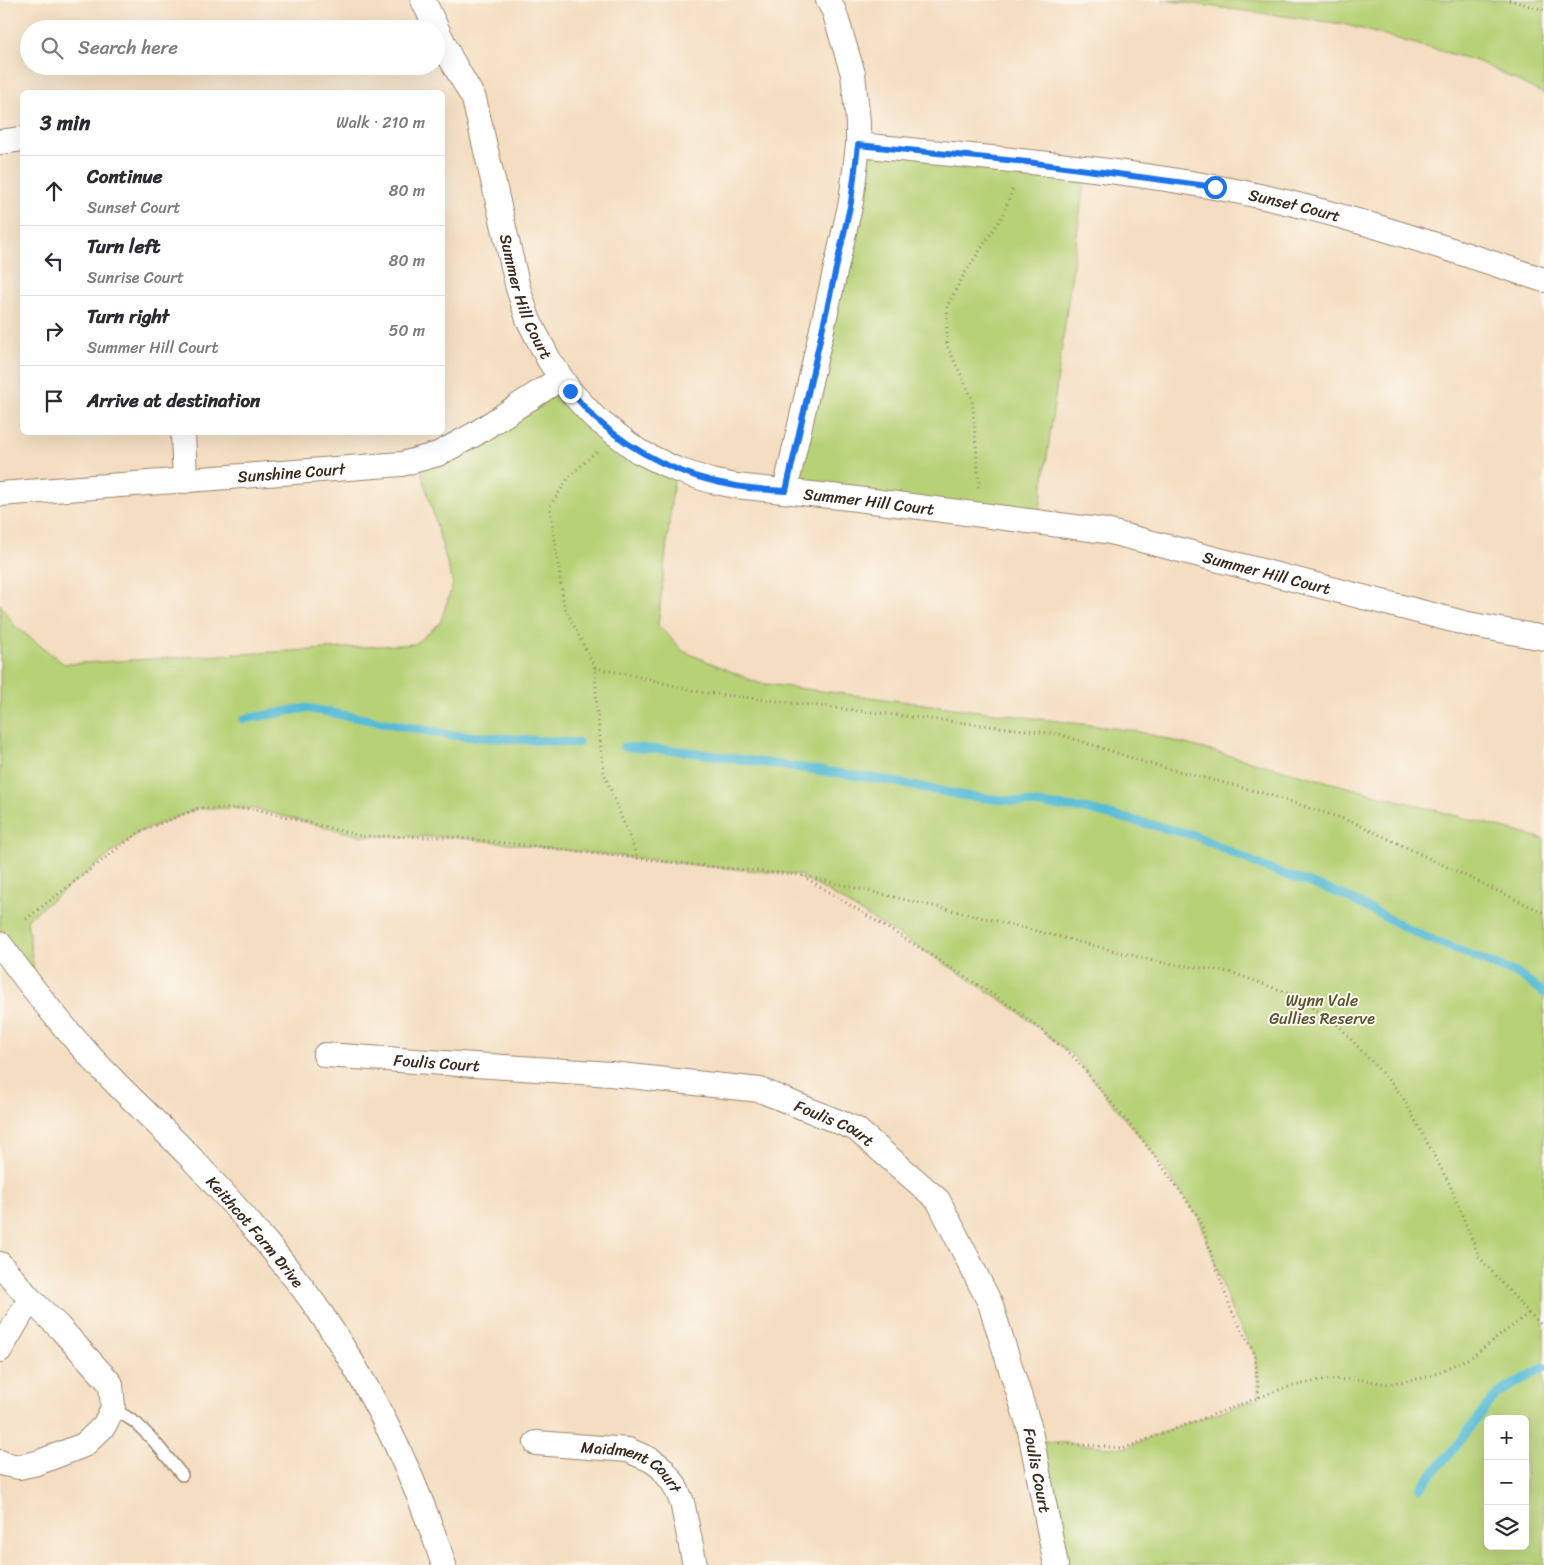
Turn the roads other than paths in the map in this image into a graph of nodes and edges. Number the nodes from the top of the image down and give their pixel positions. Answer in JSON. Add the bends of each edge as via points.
{"nodes":[{"id":1,"x":828,"y":0,"type":"edge"},
{"id":2,"x":422,"y":1,"type":"edge"},
{"id":3,"x":432,"y":20,"type":"edge"},
{"id":4,"x":445,"y":46,"type":"edge"},
{"id":5,"x":20,"y":139,"type":"edge"},
{"id":6,"x":0,"y":142,"type":"edge"},
{"id":7,"x":858,"y":145,"type":"junction"},
{"id":8,"x":1544,"y":280,"type":"edge"},
{"id":9,"x":561,"y":378,"type":"junction"},
{"id":10,"x":183,"y":435,"type":"edge"},
{"id":11,"x":185,"y":481,"type":"junction"},
{"id":12,"x":786,"y":491,"type":"junction"},
{"id":13,"x":0,"y":494,"type":"edge"},
{"id":14,"x":1544,"y":638,"type":"edge"},
{"id":15,"x":0,"y":944,"type":"edge"},
{"id":16,"x":325,"y":1054,"type":"dead end"},
{"id":17,"x":0,"y":1264,"type":"edge"},
{"id":18,"x":30,"y":1299,"type":"junction"},
{"id":19,"x":0,"y":1350,"type":"edge"},
{"id":20,"x":113,"y":1408,"type":"junction"},
{"id":21,"x":536,"y":1444,"type":"dead end"},
{"id":22,"x":0,"y":1462,"type":"edge"},
{"id":23,"x":182,"y":1475,"type":"dead end"},
{"id":24,"x":444,"y":1565,"type":"edge"},
{"id":25,"x":695,"y":1565,"type":"edge"},
{"id":26,"x":1056,"y":1565,"type":"edge"}],
"edges":[{"from":1,"to":7,"type":"street","via":[[853,74]]},
{"from":2,"to":3,"type":"street","name":"Summer Hill Court"},
{"from":4,"to":9,"type":"street","name":"Summer Hill Court","via":[[474,99],[528,319]]},
{"from":5,"to":6,"type":"street"},
{"from":7,"to":8,"type":"street","name":"Sunset Court","via":[[1027,162],[1215,187],[1341,216]]},
{"from":7,"to":12,"type":"street","via":[[851,202]]},
{"from":9,"to":11,"type":"street","name":"Sunshine Court","via":[[446,450],[402,464]]},
{"from":9,"to":12,"type":"street","name":"Summer Hill Court","via":[[595,418],[638,451],[674,469],[711,481]]},
{"from":10,"to":11,"type":"street"},
{"from":11,"to":13,"type":"street","name":"Sunshine Court"},
{"from":12,"to":14,"type":"street","name":"Summer Hill Court","via":[[1106,531],[1468,624]]},
{"from":15,"to":24,"type":"street","name":"Keithcot Farm Drive","via":[[74,1037],[192,1159],[257,1232],[321,1314],[385,1421],[425,1512]]},
{"from":16,"to":26,"type":"street","name":"Foulis Court","via":[[611,1074],[760,1090],[856,1129],[938,1200],[990,1303],[1029,1426]]},
{"from":17,"to":18,"type":"street"},
{"from":18,"to":19,"type":"street"},
{"from":18,"to":20,"type":"street","via":[[111,1384]]},
{"from":20,"to":22,"type":"street","via":[[104,1426],[84,1445],[18,1467]]},
{"from":20,"to":23,"type":"lane","via":[[136,1423]]},
{"from":21,"to":25,"type":"street","name":"Maidment Court","via":[[628,1450],[661,1467],[682,1502]]}]}
